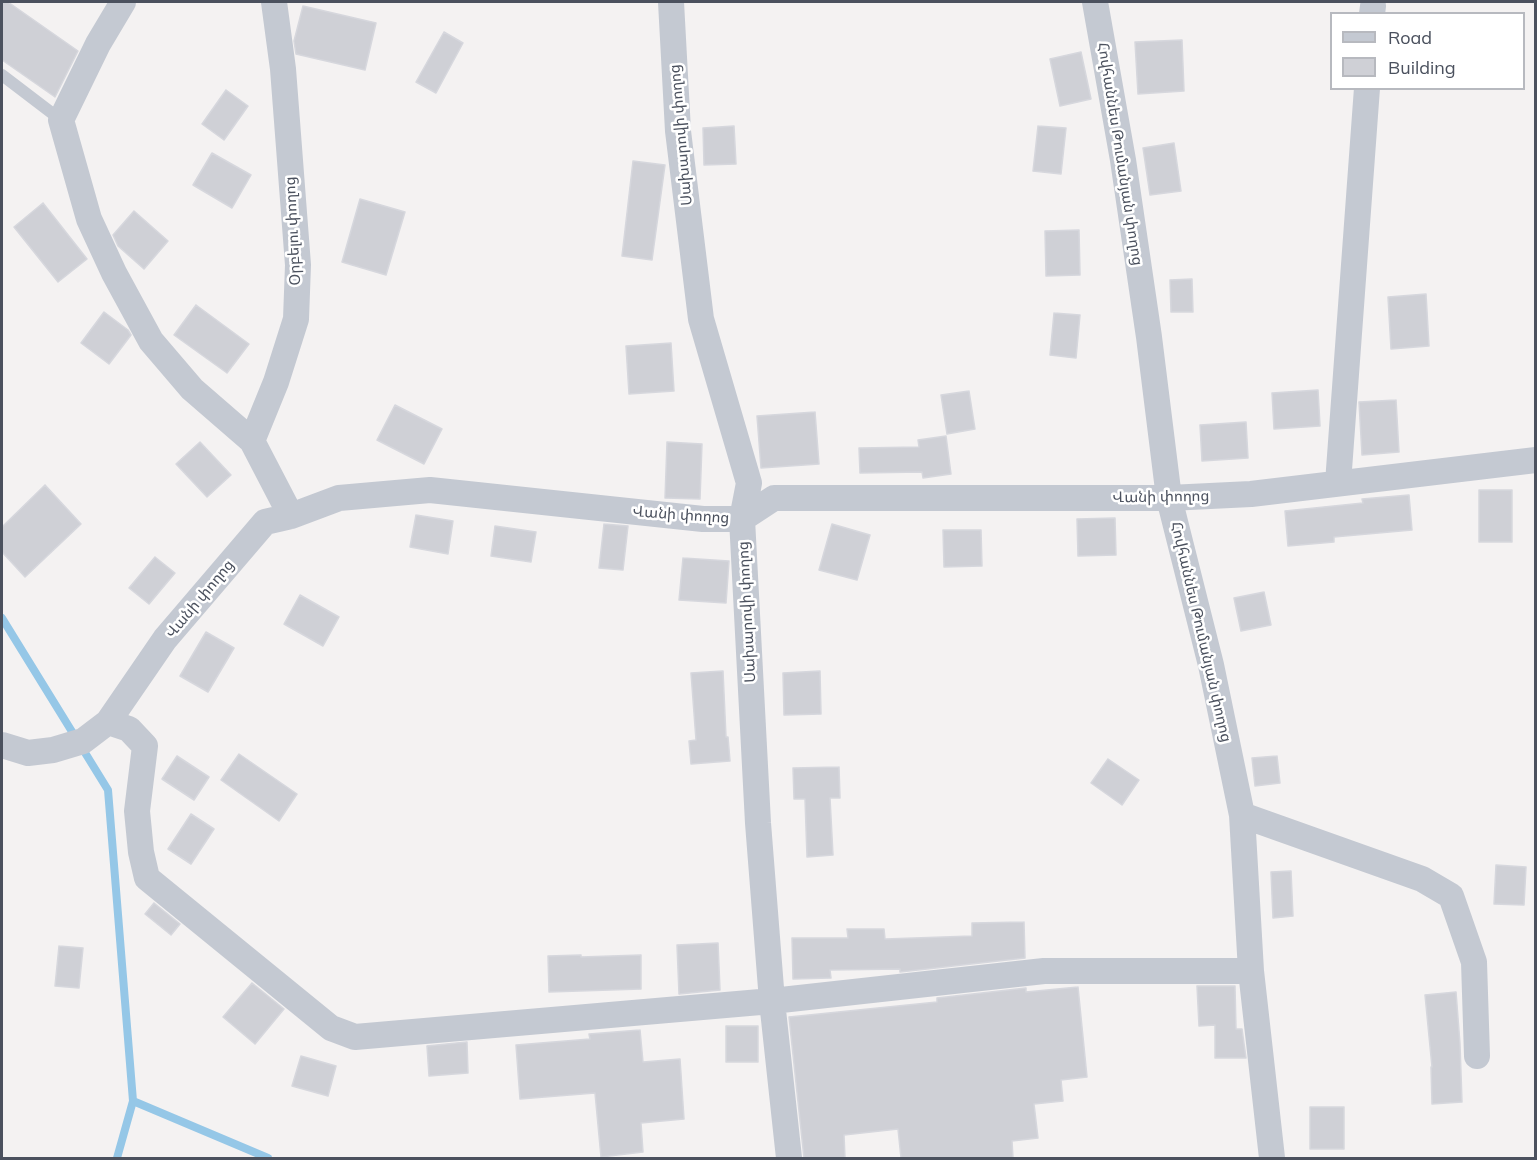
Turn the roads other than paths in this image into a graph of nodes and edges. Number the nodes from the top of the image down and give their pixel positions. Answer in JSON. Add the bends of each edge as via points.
{"nodes":[{"id":1,"x":123,"y":2,"type":"edge"},
{"id":2,"x":274,"y":2,"type":"edge"},
{"id":3,"x":671,"y":2,"type":"edge"},
{"id":4,"x":1095,"y":2,"type":"edge"},
{"id":5,"x":2,"y":75,"type":"edge"},
{"id":6,"x":1367,"y":90,"type":"edge"},
{"id":7,"x":62,"y":120,"type":"junction"},
{"id":8,"x":252,"y":441,"type":"junction"},
{"id":9,"x":1536,"y":460,"type":"edge"},
{"id":10,"x":1338,"y":483,"type":"junction"},
{"id":11,"x":1169,"y":498,"type":"junction"},
{"id":12,"x":291,"y":516,"type":"junction"},
{"id":13,"x":742,"y":519,"type":"junction"},
{"id":14,"x":108,"y":722,"type":"junction"},
{"id":15,"x":2,"y":745,"type":"edge"},
{"id":16,"x":1242,"y":815,"type":"junction"},
{"id":17,"x":1251,"y":971,"type":"junction"},
{"id":18,"x":772,"y":1001,"type":"junction"},
{"id":19,"x":1477,"y":1056,"type":"dead end"},
{"id":20,"x":789,"y":1158,"type":"edge"},
{"id":21,"x":1272,"y":1158,"type":"edge"}],
"edges":[{"from":1,"to":7,"type":"street"},
{"from":2,"to":8,"type":"street","name":"Օրբելու փողոց","via":[[298,265],[296,319]]},
{"from":3,"to":13,"type":"street","name":"Սախարովի փողոց","via":[[678,131],[701,319],[750,483]]},
{"from":4,"to":11,"type":"street","name":"Հովհաննես Թումանյան փողոց","via":[[1125,172]]},
{"from":5,"to":7,"type":"lane"},
{"from":6,"to":10,"type":"street"},
{"from":7,"to":8,"type":"street","via":[[89,219],[151,341],[192,389]]},
{"from":8,"to":12,"type":"street"},
{"from":9,"to":10,"type":"street","name":"Վանի փողոց"},
{"from":10,"to":11,"type":"street","name":"Վանի փողոց","via":[[1251,494]]},
{"from":11,"to":13,"type":"street","name":"Վանի փողոց","via":[[774,498]]},
{"from":11,"to":16,"type":"street","name":"Հովհաննես Թումանյան փողոց","via":[[1211,665]]},
{"from":12,"to":13,"type":"street","name":"Վանի փողոց","via":[[339,498],[430,490],[703,519]]},
{"from":12,"to":14,"type":"street","name":"Վանի փողոց","via":[[265,522],[165,639]]},
{"from":13,"to":18,"type":"street","name":"Սախարովի փողոց"},
{"from":14,"to":15,"type":"street","name":"Վանի փողոց","via":[[82,741],[53,750],[28,753]]},
{"from":14,"to":18,"type":"street","via":[[129,729],[145,746],[137,812],[147,878],[331,1028],[355,1037]]},
{"from":16,"to":17,"type":"street","name":"Հովհաննես Թումանյան փողոց"},
{"from":16,"to":19,"type":"street","via":[[1422,879],[1451,896],[1474,962]]},
{"from":17,"to":18,"type":"street","via":[[1044,972]]},
{"from":17,"to":21,"type":"street","name":"Հովհաննես Թումանյան փողոց"},
{"from":18,"to":20,"type":"street","name":"Սախարովի փողոց"}]}
